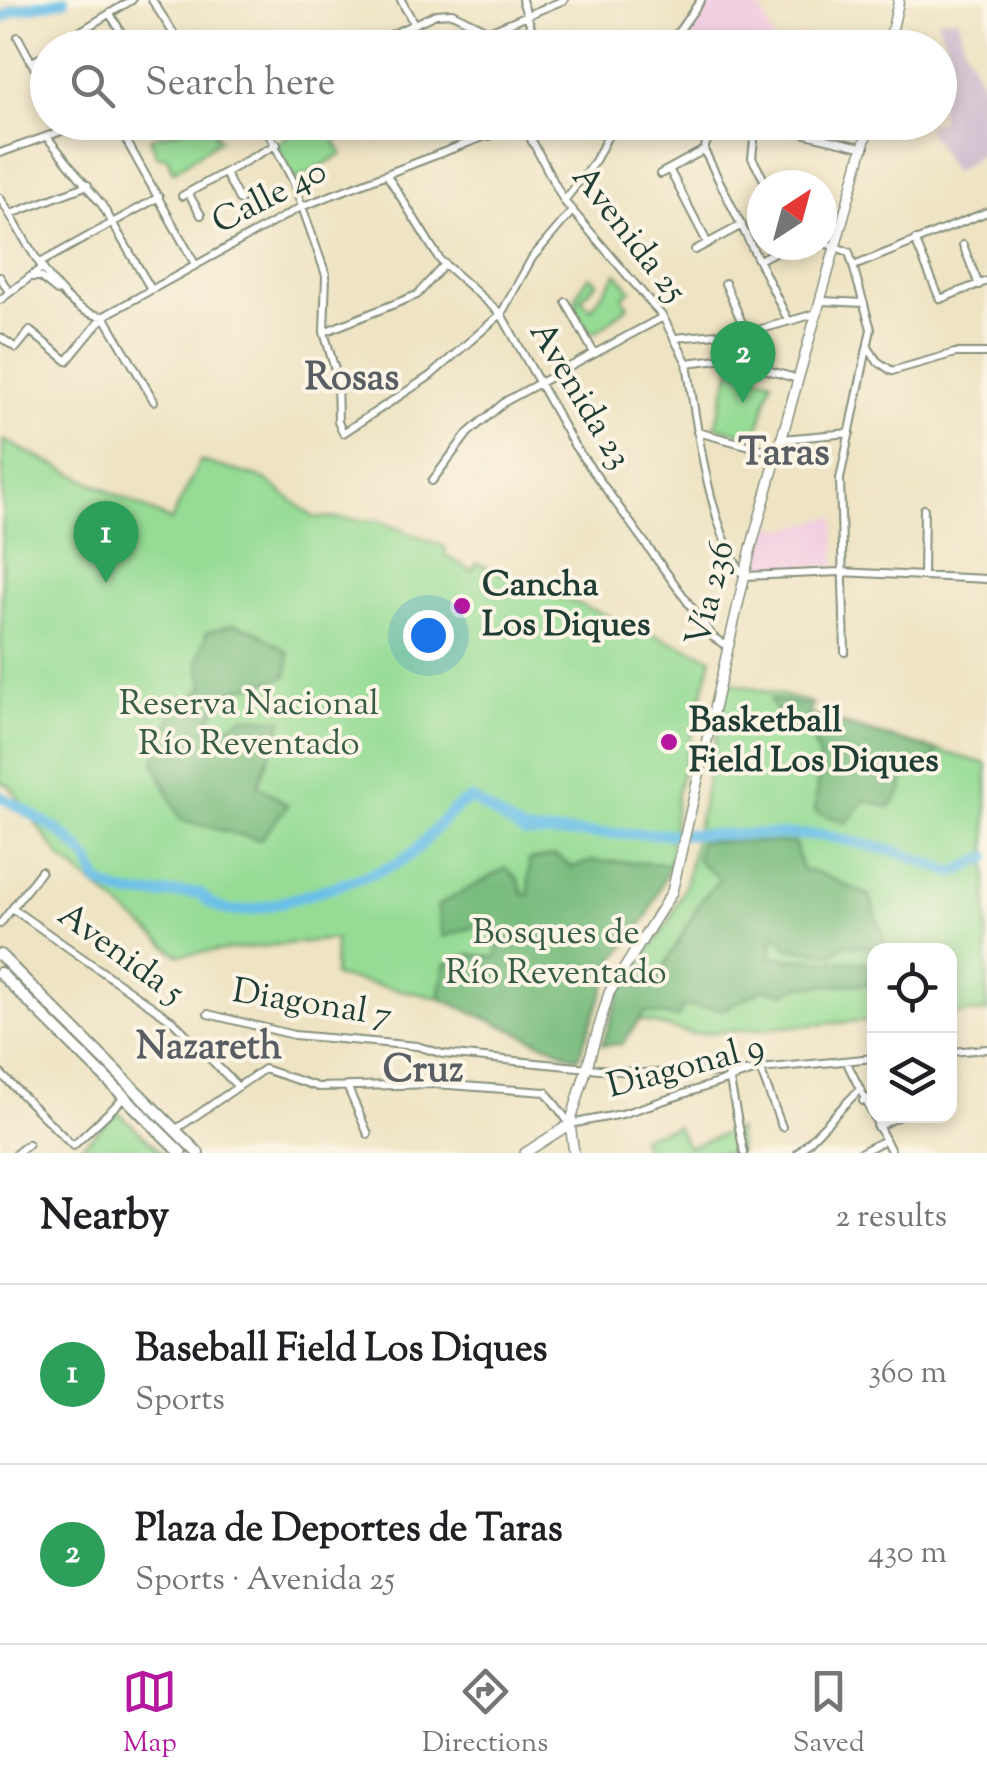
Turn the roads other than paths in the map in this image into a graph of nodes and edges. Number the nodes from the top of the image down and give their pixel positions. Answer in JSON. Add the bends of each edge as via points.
{"nodes":[{"id":1,"x":132,"y":0,"type":"edge"},
{"id":2,"x":152,"y":0,"type":"edge"},
{"id":3,"x":401,"y":0,"type":"edge"},
{"id":4,"x":522,"y":0,"type":"edge"},
{"id":5,"x":564,"y":0,"type":"edge"},
{"id":6,"x":701,"y":0,"type":"edge"},
{"id":7,"x":899,"y":0,"type":"edge"},
{"id":8,"x":110,"y":14,"type":"junction"},
{"id":9,"x":526,"y":18,"type":"junction"},
{"id":10,"x":413,"y":22,"type":"junction"},
{"id":11,"x":83,"y":30,"type":"edge"},
{"id":12,"x":120,"y":30,"type":"edge"},
{"id":13,"x":171,"y":30,"type":"edge"},
{"id":14,"x":397,"y":30,"type":"edge"},
{"id":15,"x":488,"y":30,"type":"edge"},
{"id":16,"x":493,"y":30,"type":"edge"},
{"id":17,"x":531,"y":30,"type":"edge"},
{"id":18,"x":680,"y":30,"type":"edge"},
{"id":19,"x":892,"y":30,"type":"edge"},
{"id":20,"x":18,"y":37,"type":"dead end"},
{"id":21,"x":30,"y":58,"type":"edge"},
{"id":22,"x":40,"y":140,"type":"edge"},
{"id":23,"x":48,"y":140,"type":"edge"},
{"id":24,"x":126,"y":140,"type":"edge"},
{"id":25,"x":274,"y":140,"type":"edge"},
{"id":26,"x":479,"y":140,"type":"edge"},
{"id":27,"x":531,"y":140,"type":"edge"},
{"id":28,"x":533,"y":140,"type":"edge"},
{"id":29,"x":606,"y":140,"type":"edge"},
{"id":30,"x":707,"y":140,"type":"edge"},
{"id":31,"x":754,"y":140,"type":"edge"},
{"id":32,"x":830,"y":140,"type":"edge"},
{"id":33,"x":867,"y":140,"type":"edge"},
{"id":34,"x":532,"y":143,"type":"junction"},
{"id":35,"x":276,"y":144,"type":"junction"},
{"id":36,"x":865,"y":148,"type":"junction"},
{"id":37,"x":704,"y":150,"type":"junction"},
{"id":38,"x":0,"y":153,"type":"edge"},
{"id":39,"x":668,"y":169,"type":"junction"},
{"id":40,"x":759,"y":170,"type":"edge"},
{"id":41,"x":225,"y":173,"type":"junction"},
{"id":42,"x":660,"y":174,"type":"dead end"},
{"id":43,"x":387,"y":175,"type":"junction"},
{"id":44,"x":88,"y":186,"type":"junction"},
{"id":45,"x":159,"y":197,"type":"junction"},
{"id":46,"x":0,"y":198,"type":"edge"},
{"id":47,"x":240,"y":201,"type":"dead end"},
{"id":48,"x":564,"y":201,"type":"junction"},
{"id":49,"x":301,"y":207,"type":"junction"},
{"id":50,"x":573,"y":210,"type":"junction"},
{"id":51,"x":987,"y":212,"type":"edge"},
{"id":52,"x":11,"y":214,"type":"junction"},
{"id":53,"x":201,"y":214,"type":"dead end"},
{"id":54,"x":114,"y":224,"type":"junction"},
{"id":55,"x":742,"y":225,"type":"junction"},
{"id":56,"x":747,"y":234,"type":"edge"},
{"id":57,"x":916,"y":240,"type":"junction"},
{"id":58,"x":708,"y":242,"type":"junction"},
{"id":59,"x":838,"y":245,"type":"junction"},
{"id":60,"x":964,"y":245,"type":"dead end"},
{"id":61,"x":695,"y":250,"type":"dead end"},
{"id":62,"x":761,"y":260,"type":"edge"},
{"id":63,"x":195,"y":264,"type":"junction"},
{"id":64,"x":445,"y":264,"type":"junction"},
{"id":65,"x":42,"y":265,"type":"junction"},
{"id":66,"x":854,"y":266,"type":"junction"},
{"id":67,"x":0,"y":277,"type":"edge"},
{"id":68,"x":30,"y":277,"type":"junction"},
{"id":69,"x":724,"y":283,"type":"dead end"},
{"id":70,"x":983,"y":283,"type":"edge"},
{"id":71,"x":150,"y":290,"type":"junction"},
{"id":72,"x":9,"y":292,"type":"junction"},
{"id":73,"x":62,"y":295,"type":"junction"},
{"id":74,"x":0,"y":300,"type":"edge"},
{"id":75,"x":823,"y":301,"type":"junction"},
{"id":76,"x":566,"y":302,"type":"dead end"},
{"id":77,"x":864,"y":304,"type":"junction"},
{"id":78,"x":819,"y":313,"type":"junction"},
{"id":79,"x":501,"y":314,"type":"junction"},
{"id":80,"x":104,"y":316,"type":"junction"},
{"id":81,"x":664,"y":317,"type":"junction"},
{"id":82,"x":788,"y":320,"type":"junction"},
{"id":83,"x":745,"y":330,"type":"junction"},
{"id":84,"x":324,"y":332,"type":"junction"},
{"id":85,"x":0,"y":337,"type":"edge"},
{"id":86,"x":676,"y":338,"type":"junction"},
{"id":87,"x":868,"y":346,"type":"junction"},
{"id":88,"x":594,"y":352,"type":"junction"},
{"id":89,"x":987,"y":353,"type":"edge"},
{"id":90,"x":687,"y":363,"type":"junction"},
{"id":91,"x":798,"y":379,"type":"junction"},
{"id":92,"x":539,"y":381,"type":"junction"},
{"id":93,"x":154,"y":401,"type":"dead end"},
{"id":94,"x":698,"y":432,"type":"junction"},
{"id":95,"x":850,"y":433,"type":"junction"},
{"id":96,"x":782,"y":439,"type":"junction"},
{"id":97,"x":777,"y":453,"type":"junction"},
{"id":98,"x":432,"y":481,"type":"dead end"},
{"id":99,"x":924,"y":509,"type":"dead end"},
{"id":100,"x":840,"y":572,"type":"junction"},
{"id":101,"x":924,"y":574,"type":"junction"},
{"id":102,"x":744,"y":576,"type":"junction"},
{"id":103,"x":987,"y":578,"type":"edge"},
{"id":104,"x":728,"y":646,"type":"junction"},
{"id":105,"x":844,"y":652,"type":"dead end"},
{"id":106,"x":41,"y":872,"type":"dead end"},
{"id":107,"x":13,"y":909,"type":"junction"},
{"id":108,"x":0,"y":924,"type":"edge"},
{"id":109,"x":0,"y":954,"type":"edge"},
{"id":110,"x":0,"y":973,"type":"edge"},
{"id":111,"x":208,"y":1014,"type":"dead end"},
{"id":112,"x":987,"y":1049,"type":"edge"},
{"id":113,"x":957,"y":1051,"type":"edge"},
{"id":114,"x":867,"y":1059,"type":"edge"},
{"id":115,"x":846,"y":1061,"type":"junction"},
{"id":116,"x":587,"y":1066,"type":"junction"},
{"id":117,"x":760,"y":1069,"type":"junction"},
{"id":118,"x":728,"y":1070,"type":"junction"},
{"id":119,"x":750,"y":1072,"type":"junction"},
{"id":120,"x":0,"y":1073,"type":"edge"},
{"id":121,"x":731,"y":1080,"type":"junction"},
{"id":122,"x":130,"y":1084,"type":"junction"},
{"id":123,"x":348,"y":1086,"type":"junction"},
{"id":124,"x":238,"y":1087,"type":"junction"},
{"id":125,"x":858,"y":1091,"type":"junction"},
{"id":126,"x":121,"y":1093,"type":"junction"},
{"id":127,"x":867,"y":1099,"type":"edge"},
{"id":128,"x":863,"y":1101,"type":"junction"},
{"id":129,"x":887,"y":1123,"type":"edge"},
{"id":130,"x":570,"y":1124,"type":"junction"},
{"id":131,"x":782,"y":1126,"type":"dead end"},
{"id":132,"x":878,"y":1128,"type":"junction"},
{"id":133,"x":175,"y":1130,"type":"junction"},
{"id":134,"x":368,"y":1134,"type":"dead end"},
{"id":135,"x":884,"y":1140,"type":"junction"},
{"id":136,"x":28,"y":1144,"type":"dead end"},
{"id":137,"x":17,"y":1153,"type":"edge"},
{"id":138,"x":181,"y":1153,"type":"edge"},
{"id":139,"x":198,"y":1153,"type":"edge"},
{"id":140,"x":525,"y":1153,"type":"edge"},
{"id":141,"x":574,"y":1153,"type":"edge"},
{"id":142,"x":744,"y":1153,"type":"edge"},
{"id":143,"x":798,"y":1153,"type":"edge"},
{"id":144,"x":860,"y":1153,"type":"edge"},
{"id":145,"x":892,"y":1153,"type":"edge"}],
"edges":[{"from":1,"to":8,"type":"street"},
{"from":2,"to":13,"type":"street"},
{"from":3,"to":10,"type":"street"},
{"from":4,"to":9,"type":"street"},
{"from":5,"to":9,"type":"street"},
{"from":6,"to":18,"type":"street"},
{"from":7,"to":19,"type":"main road"},
{"from":8,"to":11,"type":"street"},
{"from":8,"to":12,"type":"street"},
{"from":9,"to":16,"type":"street"},
{"from":9,"to":17,"type":"street"},
{"from":10,"to":14,"type":"street"},
{"from":10,"to":15,"type":"street","via":[[452,14]]},
{"from":20,"to":21,"type":"street"},
{"from":22,"to":38,"type":"street"},
{"from":23,"to":44,"type":"street"},
{"from":24,"to":45,"type":"street"},
{"from":25,"to":35,"type":"street"},
{"from":26,"to":43,"type":"street","name":"Calle 40"},
{"from":27,"to":34,"type":"street","name":"Avenida 25"},
{"from":28,"to":34,"type":"street","name":"Avenida 25"},
{"from":29,"to":48,"type":"street"},
{"from":30,"to":37,"type":"street"},
{"from":31,"to":40,"type":"street"},
{"from":32,"to":36,"type":"street"},
{"from":33,"to":36,"type":"main road","name":"Vía 236"},
{"from":34,"to":48,"type":"street","name":"Avenida 25"},
{"from":35,"to":41,"type":"street"},
{"from":35,"to":49,"type":"street"},
{"from":36,"to":59,"type":"main road","name":"Vía 236"},
{"from":37,"to":39,"type":"street"},
{"from":37,"to":55,"type":"street"},
{"from":39,"to":42,"type":"street"},
{"from":39,"to":58,"type":"street"},
{"from":41,"to":47,"type":"street"},
{"from":41,"to":53,"type":"street","via":[[185,195]]},
{"from":43,"to":49,"type":"street","name":"Calle 40"},
{"from":43,"to":64,"type":"street","name":"Avenida 23"},
{"from":44,"to":52,"type":"street"},
{"from":44,"to":54,"type":"street"},
{"from":45,"to":54,"type":"street"},
{"from":45,"to":63,"type":"street"},
{"from":46,"to":52,"type":"street"},
{"from":48,"to":50,"type":"street","name":"Avenida 25"},
{"from":49,"to":63,"type":"street","name":"Calle 40"},
{"from":49,"to":84,"type":"street","via":[[326,276]]},
{"from":50,"to":79,"type":"street","via":[[532,258]]},
{"from":50,"to":81,"type":"street","name":"Avenida 25"},
{"from":51,"to":57,"type":"street"},
{"from":52,"to":65,"type":"street"},
{"from":54,"to":65,"type":"street"},
{"from":54,"to":71,"type":"street"},
{"from":55,"to":56,"type":"street"},
{"from":55,"to":58,"type":"street"},
{"from":57,"to":66,"type":"street"},
{"from":57,"to":70,"type":"street","via":[[940,299]]},
{"from":58,"to":61,"type":"street"},
{"from":59,"to":66,"type":"street"},
{"from":59,"to":75,"type":"main road","name":"Vía 236"},
{"from":60,"to":70,"type":"street"},
{"from":62,"to":82,"type":"street"},
{"from":63,"to":71,"type":"street","name":"Calle 40"},
{"from":64,"to":79,"type":"street","name":"Avenida 23"},
{"from":64,"to":84,"type":"street","via":[[417,295]]},
{"from":65,"to":68,"type":"street"},
{"from":65,"to":73,"type":"street"},
{"from":66,"to":77,"type":"street"},
{"from":67,"to":72,"type":"street"},
{"from":68,"to":72,"type":"street"},
{"from":68,"to":73,"type":"street"},
{"from":69,"to":83,"type":"street"},
{"from":71,"to":80,"type":"street","name":"Calle 40"},
{"from":72,"to":74,"type":"street"},
{"from":73,"to":80,"type":"street"},
{"from":75,"to":77,"type":"street"},
{"from":75,"to":78,"type":"main road","name":"Vía 236"},
{"from":76,"to":88,"type":"street"},
{"from":77,"to":87,"type":"street"},
{"from":78,"to":82,"type":"street"},
{"from":78,"to":91,"type":"main road","name":"Vía 236"},
{"from":79,"to":84,"type":"street","via":[[430,376],[344,433]]},
{"from":79,"to":92,"type":"street","name":"Avenida 23"},
{"from":80,"to":85,"type":"street","name":"Calle 40","via":[[68,361],[30,331],[16,348]]},
{"from":80,"to":93,"type":"street"},
{"from":81,"to":86,"type":"street","name":"Avenida 25"},
{"from":81,"to":88,"type":"street"},
{"from":82,"to":83,"type":"street"},
{"from":83,"to":86,"type":"street"},
{"from":86,"to":90,"type":"street","name":"Avenida 25"},
{"from":87,"to":89,"type":"street","via":[[892,371]]},
{"from":87,"to":95,"type":"street"},
{"from":88,"to":92,"type":"street"},
{"from":90,"to":91,"type":"street","via":[[726,358]]},
{"from":90,"to":94,"type":"street","name":"Avenida 25"},
{"from":91,"to":96,"type":"main road","name":"Vía 236"},
{"from":92,"to":98,"type":"street","via":[[468,432]]},
{"from":92,"to":104,"type":"street","name":"Avenida 23","via":[[574,444],[713,636]]},
{"from":94,"to":97,"type":"street"},
{"from":94,"to":102,"type":"street","name":"Avenida 25","via":[[726,540]]},
{"from":95,"to":96,"type":"street"},
{"from":95,"to":100,"type":"street","via":[[840,479]]},
{"from":96,"to":97,"type":"main road","name":"Vía 236"},
{"from":97,"to":102,"type":"main road","name":"Vía 236"},
{"from":99,"to":101,"type":"street"},
{"from":100,"to":101,"type":"street"},
{"from":100,"to":102,"type":"street"},
{"from":100,"to":105,"type":"street"},
{"from":101,"to":103,"type":"street"},
{"from":102,"to":104,"type":"main road","name":"Vía 236"},
{"from":104,"to":116,"type":"main road","name":"Vía 236","via":[[663,910],[616,977]]},
{"from":106,"to":107,"type":"street"},
{"from":107,"to":108,"type":"street"},
{"from":107,"to":124,"type":"street","name":"Avenida 5","via":[[174,1022]]},
{"from":109,"to":122,"type":"main road"},
{"from":110,"to":126,"type":"main road"},
{"from":111,"to":116,"type":"street","name":"Diagonal 7","via":[[294,1035]]},
{"from":112,"to":113,"type":"street"},
{"from":114,"to":115,"type":"street","name":"Diagonal 9"},
{"from":115,"to":117,"type":"street","name":"Diagonal 9"},
{"from":115,"to":125,"type":"street"},
{"from":116,"to":118,"type":"street","name":"Diagonal 7","via":[[666,1074]]},
{"from":116,"to":130,"type":"main road","name":"Vía 236"},
{"from":117,"to":119,"type":"street","name":"Diagonal 9"},
{"from":117,"to":131,"type":"street"},
{"from":118,"to":119,"type":"street","name":"Diagonal 7"},
{"from":118,"to":121,"type":"street"},
{"from":119,"to":121,"type":"street","name":"Diagonal 9"},
{"from":120,"to":126,"type":"street","via":[[73,1146]]},
{"from":121,"to":130,"type":"street","name":"Diagonal 9"},
{"from":121,"to":142,"type":"street"},
{"from":122,"to":126,"type":"main road"},
{"from":122,"to":133,"type":"main road"},
{"from":123,"to":124,"type":"street","via":[[311,1086],[264,1069]]},
{"from":123,"to":130,"type":"street","via":[[546,1092]]},
{"from":123,"to":134,"type":"street"},
{"from":124,"to":133,"type":"street"},
{"from":125,"to":128,"type":"street"},
{"from":125,"to":143,"type":"street"},
{"from":126,"to":138,"type":"main road"},
{"from":127,"to":128,"type":"street"},
{"from":128,"to":132,"type":"street"},
{"from":129,"to":132,"type":"street"},
{"from":130,"to":140,"type":"main road"},
{"from":130,"to":141,"type":"main road"},
{"from":132,"to":135,"type":"street"},
{"from":133,"to":139,"type":"main road"},
{"from":135,"to":144,"type":"street"},
{"from":135,"to":145,"type":"street"},
{"from":136,"to":137,"type":"street"}]}
